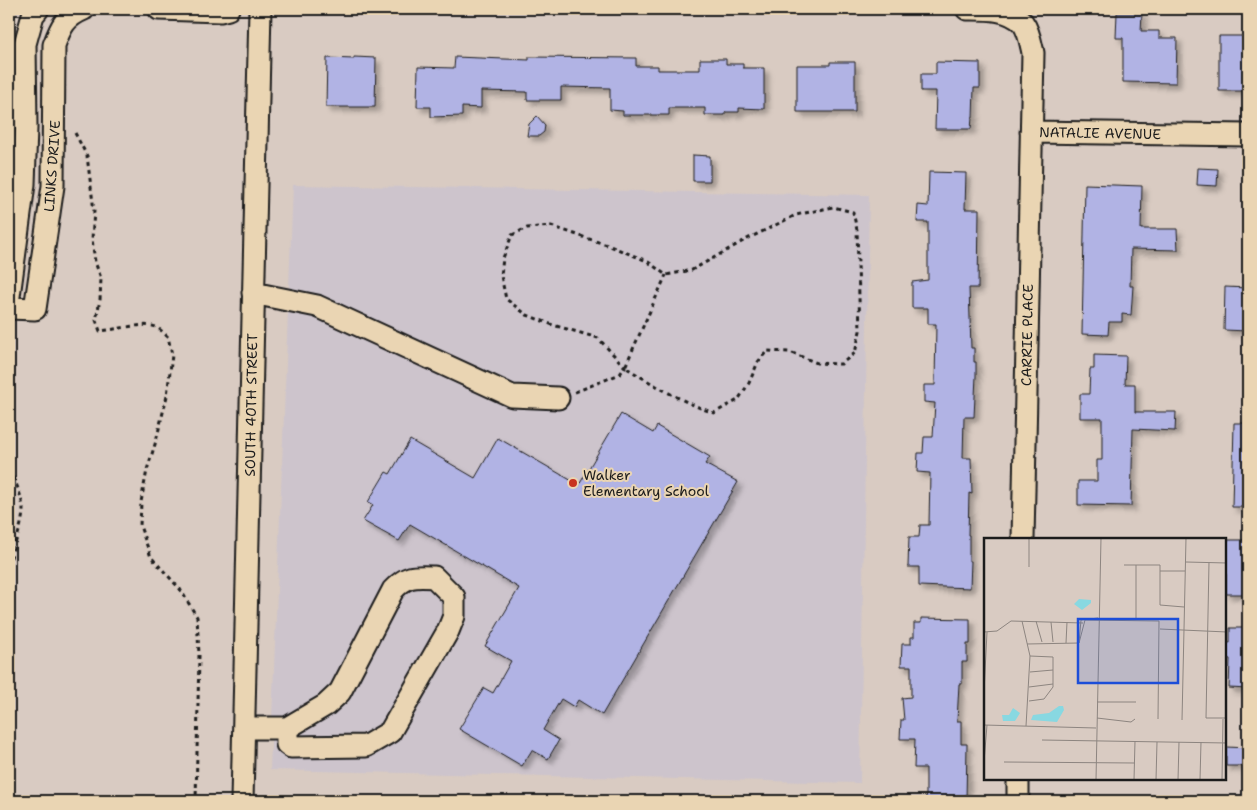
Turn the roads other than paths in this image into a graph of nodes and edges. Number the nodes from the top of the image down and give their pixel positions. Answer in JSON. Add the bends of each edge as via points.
{"nodes":[{"id":1,"x":38,"y":9,"type":"edge"},
{"id":2,"x":84,"y":9,"type":"edge"},
{"id":3,"x":159,"y":9,"type":"edge"},
{"id":4,"x":228,"y":9,"type":"edge"},
{"id":5,"x":260,"y":9,"type":"edge"},
{"id":6,"x":967,"y":9,"type":"edge"},
{"id":7,"x":17,"y":44,"type":"edge"},
{"id":8,"x":54,"y":45,"type":"junction"},
{"id":9,"x":1031,"y":132,"type":"junction"},
{"id":10,"x":1248,"y":135,"type":"edge"},
{"id":11,"x":253,"y":292,"type":"junction"},
{"id":12,"x":9,"y":296,"type":"edge"},
{"id":13,"x":9,"y":308,"type":"edge"},
{"id":14,"x":558,"y":398,"type":"road end"},
{"id":15,"x":1023,"y":538,"type":"edge"},
{"id":16,"x":244,"y":728,"type":"junction"},
{"id":17,"x":287,"y":728,"type":"junction"},
{"id":18,"x":1018,"y":780,"type":"edge"},
{"id":19,"x":242,"y":801,"type":"edge"},
{"id":20,"x":1018,"y":801,"type":"edge"}],
"edges":[{"from":1,"to":7,"type":"street","name":"LINKS DRIVE"},
{"from":2,"to":8,"type":"street","name":"LINKS DRIVE","via":[[72,14],[60,28]]},
{"from":3,"to":4,"type":"street"},
{"from":5,"to":11,"type":"street","name":"SOUTH 40TH STREET"},
{"from":6,"to":9,"type":"street","name":"NATALIE AVENUE","via":[[992,9],[1010,14],[1023,24],[1033,53]]},
{"from":7,"to":8,"type":"street"},
{"from":7,"to":12,"type":"street","name":"LINKS DRIVE","via":[[26,128],[24,184]]},
{"from":8,"to":13,"type":"street","name":"LINKS DRIVE","via":[[53,186],[35,308]]},
{"from":9,"to":10,"type":"street","name":"NATALIE AVENUE"},
{"from":9,"to":15,"type":"street","name":"CARRIE PLACE"},
{"from":11,"to":14,"type":"street","via":[[317,306],[512,396]]},
{"from":11,"to":16,"type":"street","name":"SOUTH 40TH STREET"},
{"from":16,"to":17,"type":"street"},
{"from":16,"to":19,"type":"street","name":"SOUTH 40TH STREET"},
{"from":17,"to":17,"type":"street","via":[[287,744],[291,747],[366,746],[390,732],[448,631],[454,616],[454,596],[434,577],[416,576],[403,580],[393,590],[340,692],[326,705]]},
{"from":18,"to":20,"type":"street"}]}
